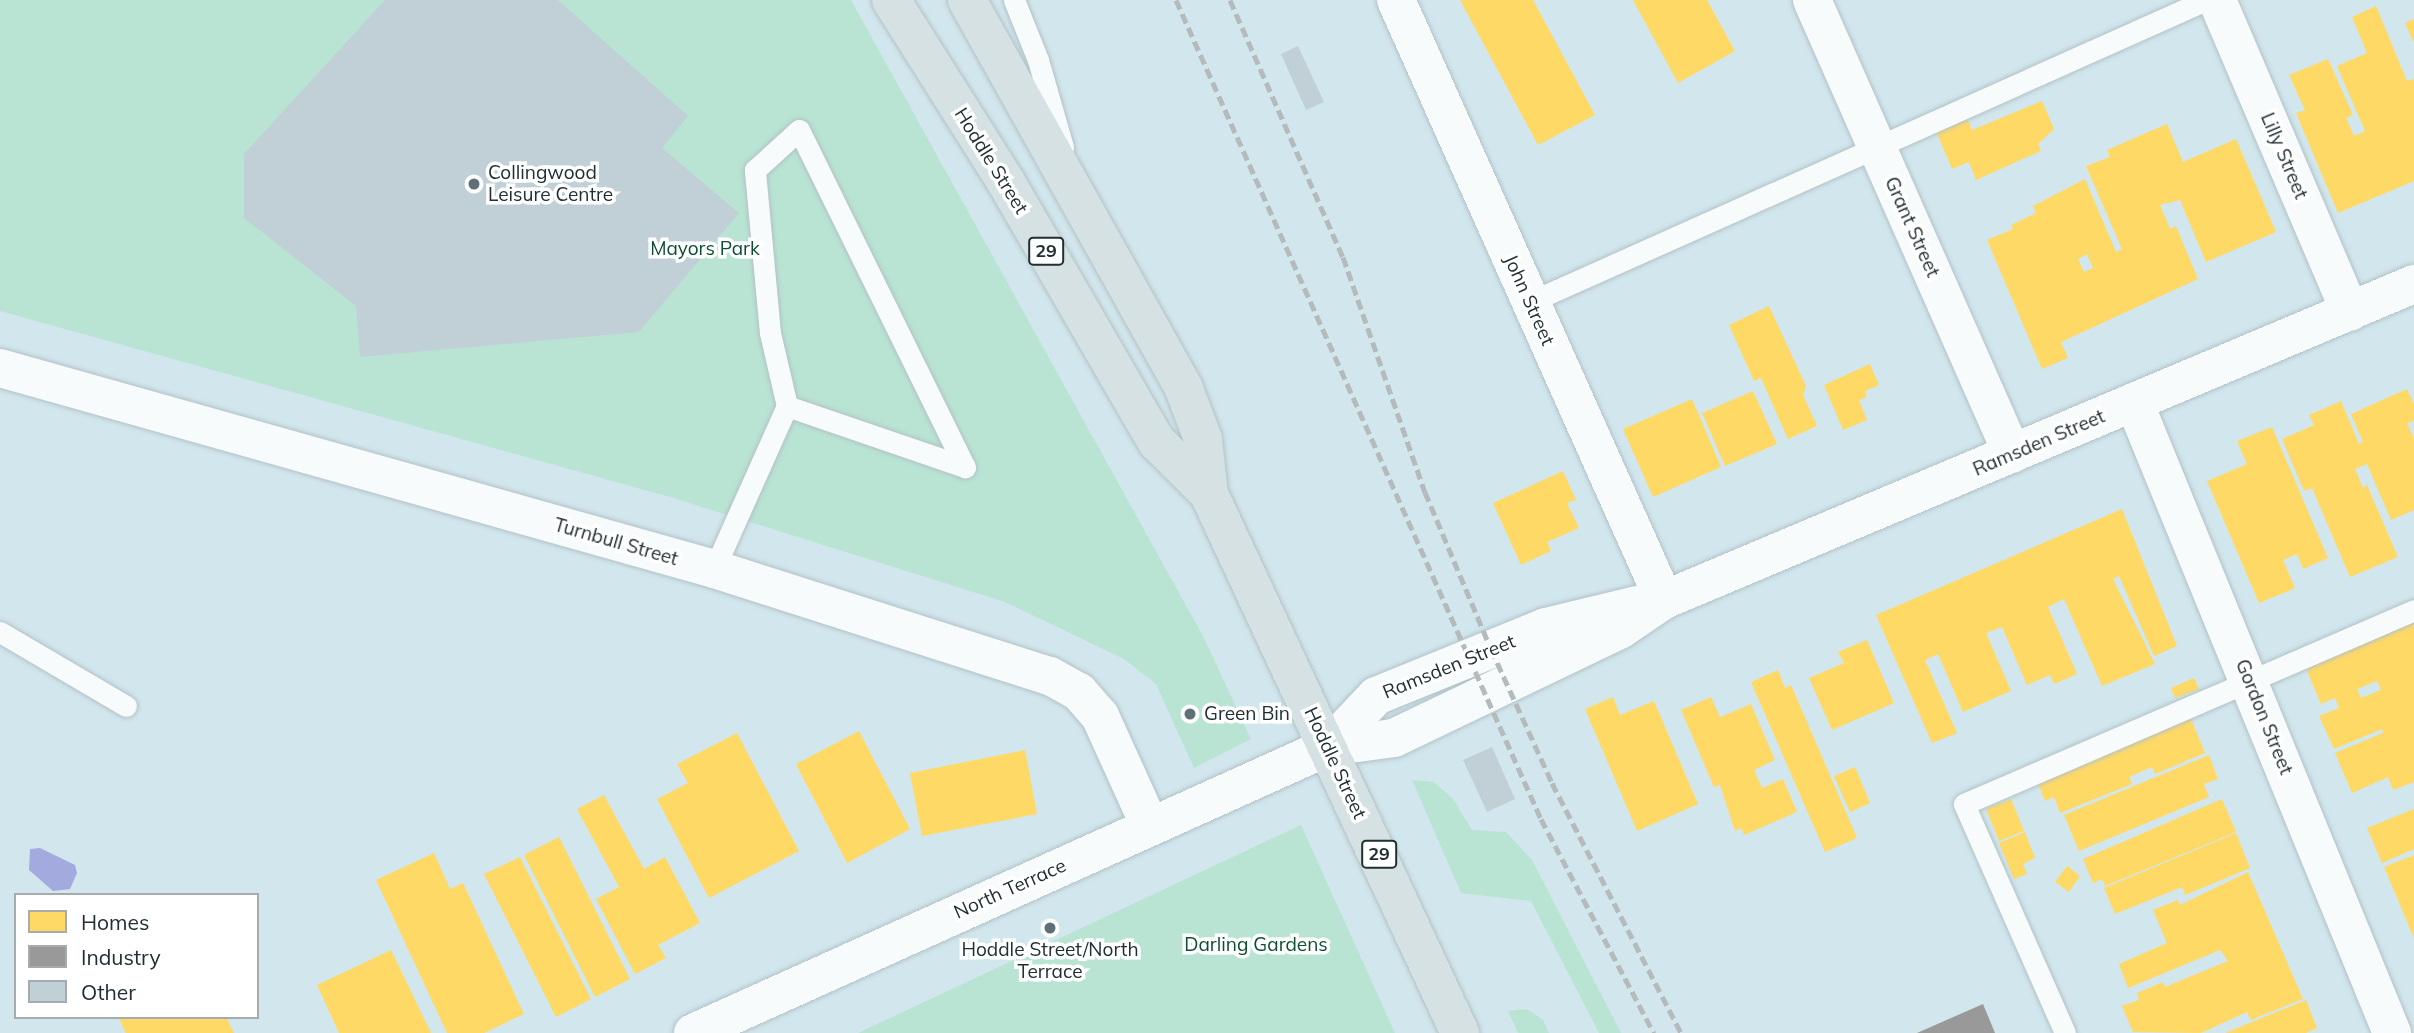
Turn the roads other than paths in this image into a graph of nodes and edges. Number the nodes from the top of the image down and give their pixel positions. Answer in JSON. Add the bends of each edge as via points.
{"nodes":[{"id":1,"x":891,"y":0,"type":"edge"},
{"id":2,"x":967,"y":0,"type":"edge"},
{"id":3,"x":1014,"y":0,"type":"edge"},
{"id":4,"x":1395,"y":0,"type":"edge"},
{"id":5,"x":1812,"y":0,"type":"edge"},
{"id":6,"x":2206,"y":0,"type":"edge"},
{"id":7,"x":2217,"y":0,"type":"edge"},
{"id":8,"x":1877,"y":147,"type":"junction"},
{"id":9,"x":1072,"y":191,"type":"junction"},
{"id":10,"x":2414,"y":284,"type":"edge"},
{"id":11,"x":1530,"y":302,"type":"junction"},
{"id":12,"x":2350,"y":312,"type":"junction"},
{"id":13,"x":0,"y":368,"type":"edge"},
{"id":14,"x":2134,"y":402,"type":"junction"},
{"id":15,"x":787,"y":406,"type":"junction"},
{"id":16,"x":2012,"y":454,"type":"junction"},
{"id":17,"x":1209,"y":494,"type":"junction"},
{"id":18,"x":714,"y":569,"type":"junction"},
{"id":19,"x":1664,"y":600,"type":"junction"},
{"id":20,"x":2414,"y":610,"type":"edge"},
{"id":21,"x":0,"y":632,"type":"edge"},
{"id":22,"x":2249,"y":681,"type":"junction"},
{"id":23,"x":126,"y":706,"type":"dead end"},
{"id":24,"x":1328,"y":747,"type":"junction"},
{"id":25,"x":1150,"y":825,"type":"junction"},
{"id":26,"x":693,"y":1033,"type":"edge"},
{"id":27,"x":1460,"y":1033,"type":"edge"},
{"id":28,"x":2065,"y":1033,"type":"edge"},
{"id":29,"x":2392,"y":1033,"type":"edge"}],
"edges":[{"from":1,"to":17,"type":"main road","name":"Hoddle Street","number":"29","via":[[1006,181],[1157,442]]},
{"from":2,"to":9,"type":"main road","name":"Hoddle Street","number":"29"},
{"from":3,"to":9,"type":"lane","via":[[1050,96]]},
{"from":4,"to":11,"type":"street","name":"John Street"},
{"from":5,"to":8,"type":"street","name":"Grant Street"},
{"from":6,"to":8,"type":"lane"},
{"from":7,"to":12,"type":"street","name":"Lilly Street"},
{"from":8,"to":11,"type":"lane"},
{"from":8,"to":16,"type":"street","name":"Grant Street"},
{"from":9,"to":17,"type":"main road","name":"Hoddle Street","number":"29","via":[[1195,414],[1203,439]]},
{"from":10,"to":12,"type":"street","name":"Ramsden Street"},
{"from":11,"to":19,"type":"street","name":"John Street"},
{"from":12,"to":14,"type":"street","name":"Ramsden Street"},
{"from":13,"to":18,"type":"street","name":"Turnbull Street"},
{"from":14,"to":16,"type":"street","name":"Ramsden Street"},
{"from":14,"to":22,"type":"street","name":"Gordon Street"},
{"from":15,"to":15,"type":"lane","via":[[770,333],[755,170],[799,130],[964,467]]},
{"from":15,"to":18,"type":"lane"},
{"from":16,"to":19,"type":"street","name":"Ramsden Street"},
{"from":17,"to":24,"type":"main road","name":"Hoddle Street","number":"29"},
{"from":18,"to":25,"type":"street","name":"Turnbull Street","via":[[1050,676],[1079,692],[1100,716]]},
{"from":19,"to":24,"type":"street","name":"Ramsden Street","via":[[1621,629],[1394,738]]},
{"from":20,"to":22,"type":"lane"},
{"from":21,"to":23,"type":"lane"},
{"from":22,"to":28,"type":"lane","via":[[1964,804]]},
{"from":22,"to":29,"type":"street","name":"Gordon Street"},
{"from":24,"to":25,"type":"street","name":"North Terrace"},
{"from":24,"to":27,"type":"main road","name":"Hoddle Street","number":"29"},
{"from":25,"to":26,"type":"street","name":"North Terrace"}]}
